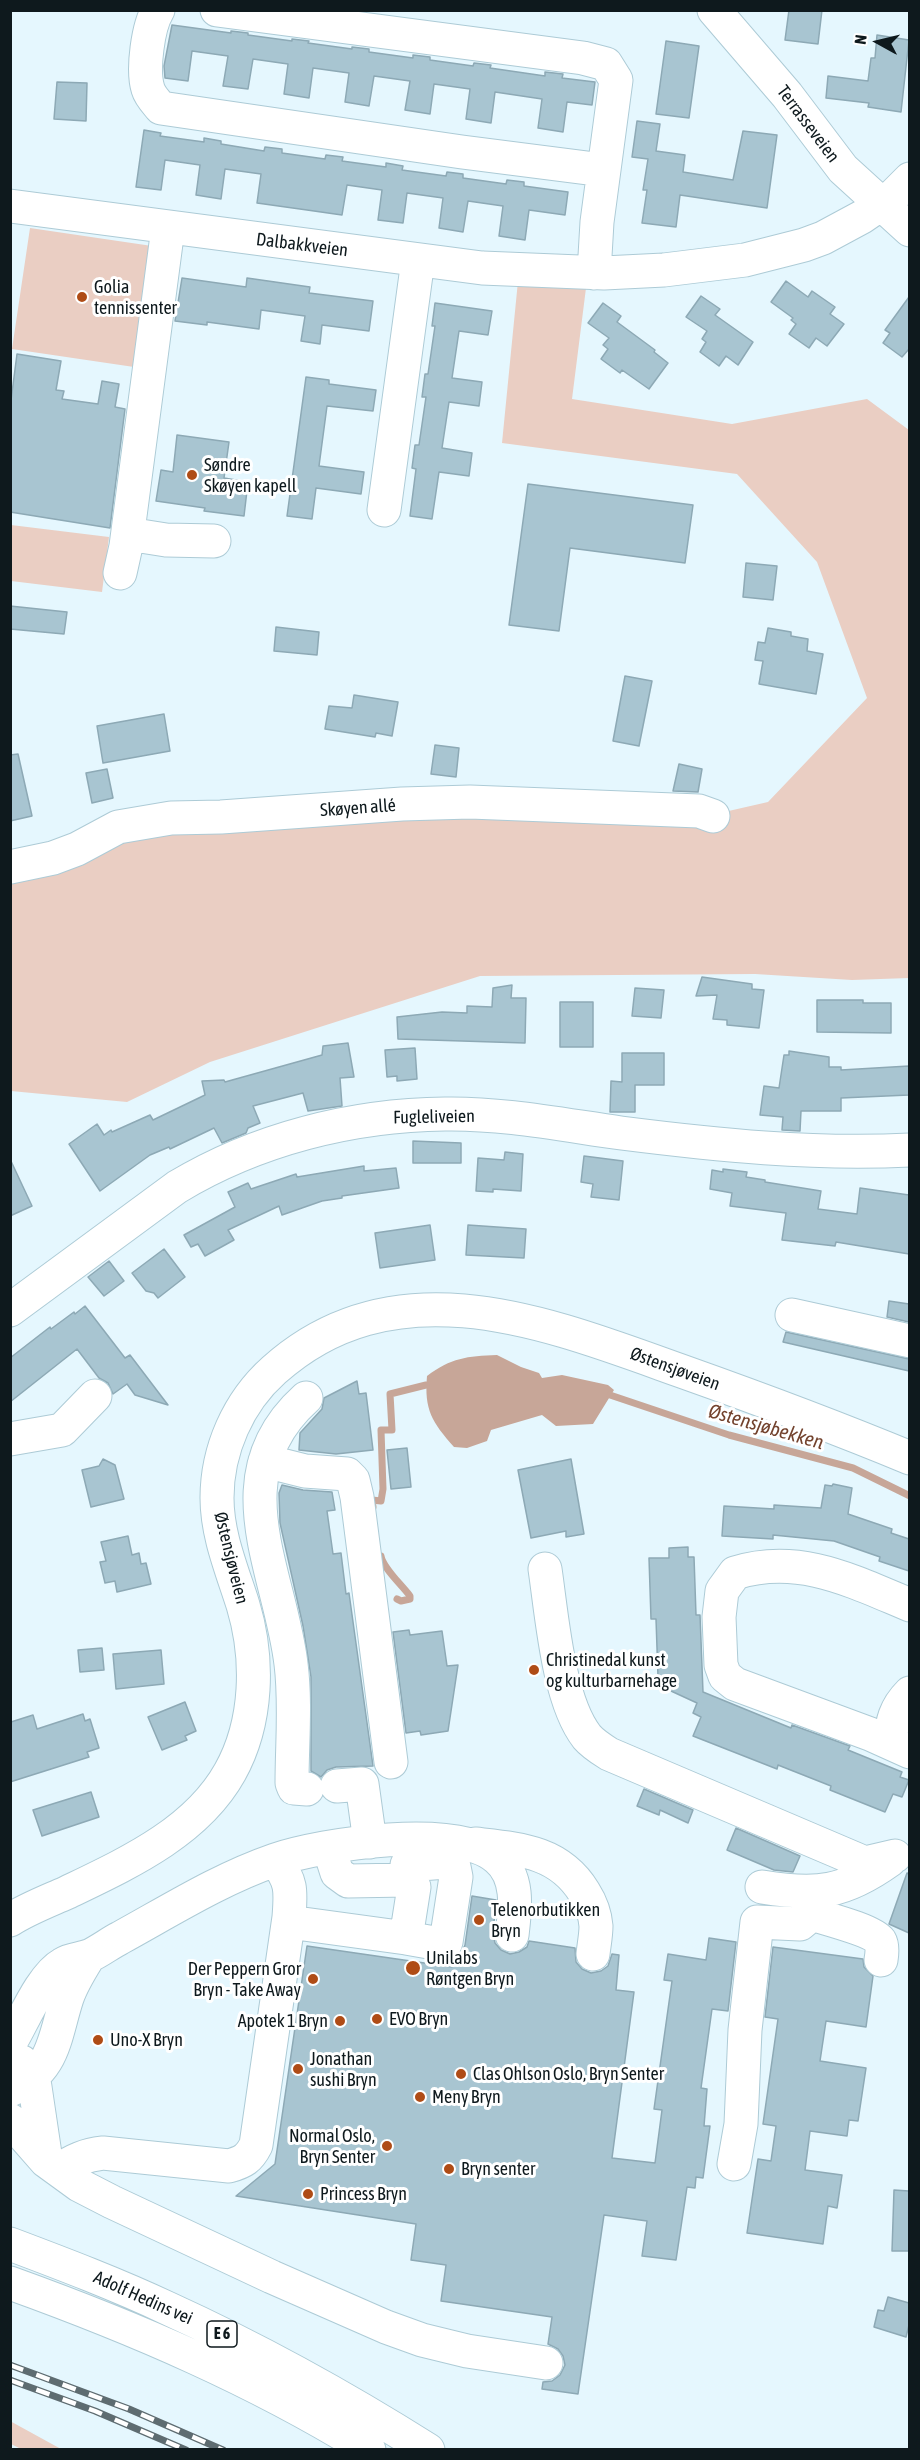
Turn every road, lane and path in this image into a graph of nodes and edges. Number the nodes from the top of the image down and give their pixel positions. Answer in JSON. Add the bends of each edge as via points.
{"nodes":[{"id":1,"x":158,"y":10,"type":"edge"},
{"id":2,"x":217,"y":10,"type":"edge"},
{"id":3,"x":714,"y":10,"type":"edge"},
{"id":4,"x":603,"y":170,"type":"junction"},
{"id":5,"x":909,"y":179,"type":"edge"},
{"id":6,"x":881,"y":205,"type":"junction"},
{"id":7,"x":10,"y":206,"type":"edge"},
{"id":8,"x":168,"y":228,"type":"junction"},
{"id":9,"x":909,"y":230,"type":"edge"},
{"id":10,"x":418,"y":260,"type":"junction"},
{"id":11,"x":594,"y":273,"type":"junction"},
{"id":12,"x":384,"y":510,"type":"dead end"},
{"id":13,"x":128,"y":534,"type":"junction"},
{"id":14,"x":214,"y":541,"type":"dead end"},
{"id":15,"x":120,"y":573,"type":"dead end"},
{"id":16,"x":712,"y":816,"type":"dead end"},
{"id":17,"x":10,"y":867,"type":"edge"},
{"id":18,"x":909,"y":1150,"type":"edge"},
{"id":19,"x":10,"y":1310,"type":"edge"},
{"id":20,"x":792,"y":1315,"type":"dead end"},
{"id":21,"x":909,"y":1341,"type":"edge"},
{"id":22,"x":95,"y":1396,"type":"dead end"},
{"id":23,"x":306,"y":1398,"type":"dead end"},
{"id":24,"x":10,"y":1439,"type":"edge"},
{"id":25,"x":909,"y":1458,"type":"edge"},
{"id":26,"x":265,"y":1461,"type":"junction"},
{"id":27,"x":545,"y":1569,"type":"dead end"},
{"id":28,"x":909,"y":1605,"type":"edge"},
{"id":29,"x":909,"y":1693,"type":"edge"},
{"id":30,"x":900,"y":1747,"type":"edge"},
{"id":31,"x":391,"y":1762,"type":"dead end"},
{"id":32,"x":370,"y":1842,"type":"junction"},
{"id":33,"x":468,"y":1843,"type":"junction"},
{"id":34,"x":902,"y":1850,"type":"edge"},
{"id":35,"x":275,"y":1860,"type":"junction"},
{"id":36,"x":333,"y":1861,"type":"junction"},
{"id":37,"x":762,"y":1887,"type":"dead end"},
{"id":38,"x":811,"y":1902,"type":"junction"},
{"id":39,"x":12,"y":1918,"type":"edge"},
{"id":40,"x":289,"y":1922,"type":"junction"},
{"id":41,"x":512,"y":1935,"type":"dead end"},
{"id":42,"x":406,"y":1938,"type":"junction"},
{"id":43,"x":593,"y":1954,"type":"dead end"},
{"id":44,"x":89,"y":1956,"type":"junction"},
{"id":45,"x":882,"y":1960,"type":"dead end"},
{"id":46,"x":10,"y":2043,"type":"edge"},
{"id":47,"x":10,"y":2050,"type":"edge"},
{"id":48,"x":22,"y":2083,"type":"edge"},
{"id":49,"x":10,"y":2120,"type":"edge"},
{"id":50,"x":734,"y":2164,"type":"dead end"},
{"id":51,"x":52,"y":2166,"type":"junction"},
{"id":52,"x":10,"y":2244,"type":"edge"},
{"id":53,"x":10,"y":2283,"type":"edge"},
{"id":54,"x":546,"y":2363,"type":"dead end"},
{"id":55,"x":369,"y":2450,"type":"edge"},
{"id":56,"x":428,"y":2450,"type":"edge"}],
"edges":[{"from":1,"to":4,"type":"main road","via":[[152,21],[146,79],[148,91],[161,108]]},
{"from":2,"to":4,"type":"main road","via":[[600,61],[616,80]]},
{"from":3,"to":6,"type":"main road","name":"Terrasseveien","via":[[788,95],[843,169]]},
{"from":4,"to":11,"type":"main road"},
{"from":5,"to":6,"type":"main road","name":"Dalbakkveien"},
{"from":6,"to":9,"type":"main road","name":"Terrasseveien"},
{"from":6,"to":11,"type":"main road","name":"Dalbakkveien","via":[[823,238],[755,257],[664,270]]},
{"from":7,"to":8,"type":"main road","name":"Dalbakkveien"},
{"from":8,"to":10,"type":"main road","name":"Dalbakkveien"},
{"from":8,"to":13,"type":"main road"},
{"from":10,"to":11,"type":"main road","name":"Dalbakkveien","via":[[482,268]]},
{"from":10,"to":12,"type":"main road"},
{"from":13,"to":14,"type":"main road"},
{"from":13,"to":15,"type":"main road"},
{"from":16,"to":17,"type":"main road","name":"Skøyen allé","via":[[699,811],[470,802],[171,818],[118,827],[53,858]]},
{"from":18,"to":19,"type":"main road","name":"Fugleliveien","via":[[767,1148],[445,1114],[328,1127],[279,1141],[177,1186]]},
{"from":20,"to":21,"type":"main road"},
{"from":22,"to":24,"type":"main road","via":[[62,1430]]},
{"from":23,"to":26,"type":"main road","via":[[289,1414]]},
{"from":25,"to":39,"type":"main road","name":"Østensjøveien","via":[[609,1345],[497,1313],[442,1309],[402,1312],[358,1322],[322,1338],[267,1376],[250,1397],[221,1458],[217,1502],[220,1529],[250,1630],[253,1654],[250,1713],[228,1776],[185,1824],[162,1841],[118,1868]]},
{"from":26,"to":31,"type":"main road","via":[[305,1471],[347,1474],[353,1480]]},
{"from":26,"to":32,"type":"main road","via":[[260,1521],[292,1665],[292,1783],[294,1788],[362,1784]]},
{"from":27,"to":34,"type":"main road","via":[[563,1676],[574,1714],[596,1746],[864,1863]]},
{"from":28,"to":30,"type":"main road","via":[[822,1570],[791,1567],[735,1573],[726,1582],[719,1603],[719,1651],[725,1676],[735,1684]]},
{"from":29,"to":30,"type":"main road","via":[[892,1718]]},
{"from":32,"to":33,"type":"main road"},
{"from":32,"to":36,"type":"main road"},
{"from":33,"to":41,"type":"main road","via":[[497,1858],[507,1870],[515,1904]]},
{"from":33,"to":43,"type":"main road","via":[[529,1852],[567,1869],[592,1904],[596,1928]]},
{"from":34,"to":38,"type":"main road","via":[[869,1874]]},
{"from":35,"to":36,"type":"main road"},
{"from":35,"to":40,"type":"main road","via":[[287,1875],[290,1887]]},
{"from":35,"to":44,"type":"main road","via":[[226,1880]]},
{"from":36,"to":42,"type":"main road","via":[[348,1881],[412,1883]]},
{"from":36,"to":42,"type":"main road","via":[[451,1865],[456,1877],[447,1941],[440,1944]]},
{"from":37,"to":38,"type":"main road","via":[[798,1893]]},
{"from":38,"to":45,"type":"main road","via":[[877,1939]]},
{"from":38,"to":50,"type":"main road","via":[[806,1919],[800,1924],[758,1923],[745,2030],[741,2124]]},
{"from":40,"to":42,"type":"main road"},
{"from":40,"to":51,"type":"main road","via":[[256,2145],[251,2155],[229,2166],[103,2153]]},
{"from":44,"to":46,"type":"main road","via":[[63,1964],[52,1974]]},
{"from":44,"to":48,"type":"main road","via":[[67,1997],[50,2054],[43,2067]]},
{"from":47,"to":48,"type":"main road","via":[[17,2055]]},
{"from":48,"to":51,"type":"main road"},
{"from":49,"to":51,"type":"main road"},
{"from":51,"to":54,"type":"main road","via":[[112,2202],[386,2327],[467,2351]]},
{"from":52,"to":56,"type":"main road","name":"Adolf Hedins vei","number":"E 6","via":[[102,2279],[256,2351],[355,2404]]},
{"from":53,"to":55,"type":"main road","name":"Adolf Hedins vei","number":"E 6","via":[[148,2336],[221,2370]]}]}
